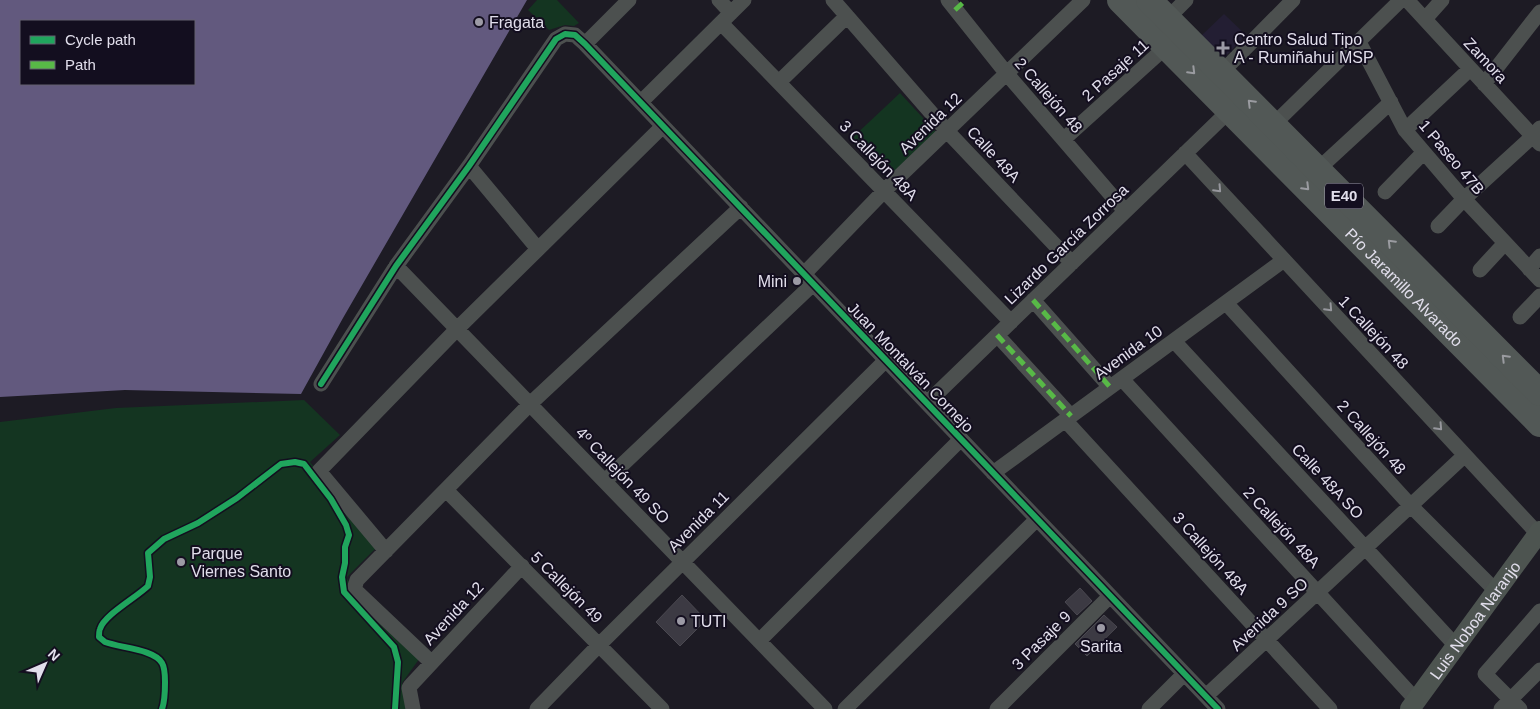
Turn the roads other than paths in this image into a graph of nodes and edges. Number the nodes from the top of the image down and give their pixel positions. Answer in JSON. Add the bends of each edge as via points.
{"nodes":[{"id":1,"x":629,"y":0,"type":"edge"},
{"id":2,"x":718,"y":0,"type":"edge"},
{"id":3,"x":744,"y":0,"type":"edge"},
{"id":4,"x":833,"y":0,"type":"edge"},
{"id":5,"x":1083,"y":0,"type":"edge"},
{"id":6,"x":1120,"y":0,"type":"edge"},
{"id":7,"x":1149,"y":0,"type":"edge"},
{"id":8,"x":1186,"y":0,"type":"edge"},
{"id":9,"x":1293,"y":0,"type":"edge"},
{"id":10,"x":1401,"y":0,"type":"edge"},
{"id":11,"x":1407,"y":0,"type":"edge"},
{"id":12,"x":1442,"y":0,"type":"edge"},
{"id":13,"x":956,"y":3,"type":"edge"},
{"id":14,"x":1540,"y":12,"type":"edge"},
{"id":15,"x":847,"y":16,"type":"junction"},
{"id":16,"x":726,"y":18,"type":"junction"},
{"id":17,"x":1167,"y":19,"type":"junction"},
{"id":18,"x":1425,"y":20,"type":"junction"},
{"id":19,"x":1359,"y":42,"type":"junction"},
{"id":20,"x":585,"y":44,"type":"junction"},
{"id":21,"x":1167,"y":46,"type":"junction"},
{"id":22,"x":1470,"y":69,"type":"junction"},
{"id":23,"x":1221,"y":73,"type":"junction"},
{"id":24,"x":1007,"y":74,"type":"junction"},
{"id":25,"x":779,"y":82,"type":"junction"},
{"id":26,"x":1484,"y":84,"type":"junction"},
{"id":27,"x":641,"y":102,"type":"junction"},
{"id":28,"x":1391,"y":102,"type":"junction"},
{"id":29,"x":1230,"y":110,"type":"junction"},
{"id":30,"x":1273,"y":124,"type":"junction"},
{"id":31,"x":663,"y":126,"type":"junction"},
{"id":32,"x":1405,"y":130,"type":"junction"},
{"id":33,"x":947,"y":131,"type":"junction"},
{"id":34,"x":1538,"y":136,"type":"edge"},
{"id":35,"x":1064,"y":139,"type":"junction"},
{"id":36,"x":1423,"y":152,"type":"junction"},
{"id":37,"x":1185,"y":153,"type":"junction"},
{"id":38,"x":1328,"y":161,"type":"dead end"},
{"id":39,"x":469,"y":166,"type":"junction"},
{"id":40,"x":884,"y":191,"type":"junction"},
{"id":41,"x":1385,"y":192,"type":"dead end"},
{"id":42,"x":1464,"y":199,"type":"junction"},
{"id":43,"x":741,"y":207,"type":"junction"},
{"id":44,"x":1125,"y":211,"type":"junction"},
{"id":45,"x":1438,"y":226,"type":"dead end"},
{"id":46,"x":1504,"y":244,"type":"junction"},
{"id":47,"x":538,"y":249,"type":"junction"},
{"id":48,"x":1540,"y":256,"type":"edge"},
{"id":49,"x":1284,"y":260,"type":"junction"},
{"id":50,"x":1072,"y":262,"type":"junction"},
{"id":51,"x":396,"y":266,"type":"junction"},
{"id":52,"x":1529,"y":269,"type":"junction"},
{"id":53,"x":1480,"y":270,"type":"dead end"},
{"id":54,"x":809,"y":279,"type":"junction"},
{"id":55,"x":1540,"y":280,"type":"edge"},
{"id":56,"x":1540,"y":296,"type":"edge"},
{"id":57,"x":1033,"y":300,"type":"junction"},
{"id":58,"x":1226,"y":303,"type":"junction"},
{"id":59,"x":1520,"y":316,"type":"dead end"},
{"id":60,"x":1011,"y":322,"type":"junction"},
{"id":61,"x":457,"y":329,"type":"junction"},
{"id":62,"x":997,"y":335,"type":"junction"},
{"id":63,"x":1174,"y":340,"type":"junction"},
{"id":64,"x":886,"y":360,"type":"junction"},
{"id":65,"x":1116,"y":383,"type":"junction"},
{"id":66,"x":322,"y":384,"type":"dead end"},
{"id":67,"x":1540,"y":392,"type":"edge"},
{"id":68,"x":927,"y":403,"type":"junction"},
{"id":69,"x":530,"y":404,"type":"junction"},
{"id":70,"x":1068,"y":418,"type":"junction"},
{"id":71,"x":1540,"y":424,"type":"edge"},
{"id":72,"x":961,"y":439,"type":"junction"},
{"id":73,"x":1465,"y":455,"type":"junction"},
{"id":74,"x":993,"y":473,"type":"junction"},
{"id":75,"x":605,"y":481,"type":"junction"},
{"id":76,"x":446,"y":490,"type":"junction"},
{"id":77,"x":1411,"y":506,"type":"junction"},
{"id":78,"x":1037,"y":519,"type":"junction"},
{"id":79,"x":1539,"y":532,"type":"edge"},
{"id":80,"x":1366,"y":548,"type":"junction"},
{"id":81,"x":386,"y":551,"type":"junction"},
{"id":82,"x":682,"y":562,"type":"junction"},
{"id":83,"x":522,"y":566,"type":"junction"},
{"id":84,"x":1496,"y":591,"type":"junction"},
{"id":85,"x":1318,"y":593,"type":"junction"},
{"id":86,"x":1110,"y":596,"type":"junction"},
{"id":87,"x":1540,"y":611,"type":"edge"},
{"id":88,"x":1267,"y":640,"type":"junction"},
{"id":89,"x":759,"y":641,"type":"junction"},
{"id":90,"x":599,"y":645,"type":"junction"},
{"id":91,"x":1456,"y":646,"type":"junction"},
{"id":92,"x":431,"y":662,"type":"junction"},
{"id":93,"x":1540,"y":670,"type":"edge"},
{"id":94,"x":1184,"y":674,"type":"junction"},
{"id":95,"x":1206,"y":696,"type":"junction"},
{"id":96,"x":1413,"y":704,"type":"edge"},
{"id":97,"x":1511,"y":706,"type":"edge"},
{"id":98,"x":413,"y":709,"type":"edge"},
{"id":99,"x":537,"y":709,"type":"edge"},
{"id":100,"x":661,"y":709,"type":"edge"},
{"id":101,"x":825,"y":709,"type":"edge"},
{"id":102,"x":845,"y":709,"type":"edge"},
{"id":103,"x":997,"y":709,"type":"edge"},
{"id":104,"x":1150,"y":709,"type":"edge"},
{"id":105,"x":1218,"y":709,"type":"edge"},
{"id":106,"x":1330,"y":709,"type":"edge"}],
"edges":[{"from":1,"to":20,"type":"street"},
{"from":2,"to":16,"type":"street","name":"3 Callejón 48A"},
{"from":3,"to":16,"type":"street"},
{"from":4,"to":15,"type":"street","name":"Calle 48A"},
{"from":5,"to":24,"type":"street","name":"Avenida 12"},
{"from":6,"to":21,"type":"highway","name":"Pío Jaramillo Alvarado","number":"E40"},
{"from":7,"to":17,"type":"highway","name":"Pío Jaramillo Alvarado","number":"E40"},
{"from":8,"to":17,"type":"street"},
{"from":9,"to":23,"type":"street"},
{"from":10,"to":19,"type":"street"},
{"from":11,"to":18,"type":"street","name":"Zamora"},
{"from":12,"to":18,"type":"street"},
{"from":13,"to":24,"type":"street","name":"2 Callejón 48"},
{"from":14,"to":26,"type":"street"},
{"from":15,"to":25,"type":"street"},
{"from":15,"to":33,"type":"street","name":"Calle 48A"},
{"from":16,"to":25,"type":"street","name":"3 Callejón 48A"},
{"from":16,"to":27,"type":"street"},
{"from":17,"to":23,"type":"highway","name":"Pío Jaramillo Alvarado","number":"E40"},
{"from":18,"to":22,"type":"street","name":"Zamora"},
{"from":19,"to":28,"type":"street","name":"1 Paseo 47B"},
{"from":19,"to":30,"type":"street"},
{"from":20,"to":27,"type":"street","name":"Juan Montalván Cornejo"},
{"from":20,"to":39,"type":"street","via":[[575,35],[565,34],[556,40]]},
{"from":21,"to":29,"type":"highway","name":"Pío Jaramillo Alvarado","number":"E40","one_way":true},
{"from":21,"to":35,"type":"street","name":"2 Pasaje 11"},
{"from":22,"to":26,"type":"street","name":"Zamora"},
{"from":22,"to":32,"type":"street"},
{"from":30,"to":23,"type":"highway","name":"Pío Jaramillo Alvarado","number":"E40","one_way":true},
{"from":24,"to":33,"type":"street","name":"Avenida 12"},
{"from":24,"to":35,"type":"street","name":"2 Callejón 48"},
{"from":25,"to":40,"type":"street","name":"3 Callejón 48A"},
{"from":26,"to":34,"type":"street","name":"Zamora"},
{"from":27,"to":31,"type":"street","name":"Juan Montalván Cornejo"},
{"from":28,"to":32,"type":"street","name":"1 Paseo 47B"},
{"from":28,"to":38,"type":"street"},
{"from":29,"to":37,"type":"street","name":"Lizardo García Zorrosa"},
{"from":29,"to":71,"type":"highway","name":"Pío Jaramillo Alvarado","number":"E40","one_way":true},
{"from":67,"to":30,"type":"highway","name":"Pío Jaramillo Alvarado","number":"E40","one_way":true},
{"from":31,"to":43,"type":"street","name":"Juan Montalván Cornejo"},
{"from":31,"to":47,"type":"street"},
{"from":32,"to":36,"type":"street","name":"1 Paseo 47B"},
{"from":33,"to":40,"type":"street","name":"Avenida 12"},
{"from":33,"to":50,"type":"street","name":"Calle 48A"},
{"from":34,"to":42,"type":"street"},
{"from":35,"to":44,"type":"street","name":"2 Callejón 48"},
{"from":36,"to":41,"type":"street"},
{"from":36,"to":42,"type":"street","name":"1 Paseo 47B"},
{"from":37,"to":44,"type":"street","name":"Lizardo García Zorrosa"},
{"from":37,"to":49,"type":"street","name":"1 Callejón 48","one_way":true},
{"from":39,"to":47,"type":"street"},
{"from":39,"to":51,"type":"street"},
{"from":40,"to":54,"type":"street","name":"Avenida 12"},
{"from":40,"to":60,"type":"street","name":"3 Callejón 48A"},
{"from":42,"to":45,"type":"street"},
{"from":42,"to":46,"type":"street","name":"1 Paseo 47B"},
{"from":43,"to":54,"type":"street","name":"Juan Montalván Cornejo"},
{"from":43,"to":69,"type":"street"},
{"from":44,"to":50,"type":"street","name":"Lizardo García Zorrosa"},
{"from":46,"to":52,"type":"street","name":"1 Paseo 47B"},
{"from":46,"to":53,"type":"street"},
{"from":47,"to":61,"type":"street"},
{"from":48,"to":52,"type":"street"},
{"from":49,"to":58,"type":"street","name":"Avenida 10"},
{"from":49,"to":73,"type":"street","name":"1 Callejón 48","one_way":true},
{"from":50,"to":57,"type":"street","name":"Lizardo García Zorrosa"},
{"from":51,"to":61,"type":"street","name":"4º Callejón 49 SO"},
{"from":51,"to":66,"type":"street"},
{"from":52,"to":55,"type":"street","name":"1 Paseo 47B"},
{"from":54,"to":64,"type":"street","name":"Juan Montalván Cornejo"},
{"from":54,"to":75,"type":"street","name":"Avenida 12"},
{"from":56,"to":59,"type":"street"},
{"from":57,"to":60,"type":"street","name":"Lizardo García Zorrosa"},
{"from":57,"to":65,"type":"street","name":"2 Callejón 48A"},
{"from":58,"to":63,"type":"street","name":"Avenida 10"},
{"from":58,"to":77,"type":"street","name":"2 Callejón 48"},
{"from":60,"to":62,"type":"street","name":"Lizardo García Zorrosa"},
{"from":61,"to":69,"type":"street","name":"4º Callejón 49 SO"},
{"from":61,"to":81,"type":"street","via":[[320,471]]},
{"from":62,"to":68,"type":"street","name":"Lizardo García Zorrosa"},
{"from":62,"to":70,"type":"street","name":"3 Callejón 48A"},
{"from":63,"to":65,"type":"street","name":"Avenida 10"},
{"from":63,"to":80,"type":"street","name":"Calle 48A SO"},
{"from":64,"to":68,"type":"street","name":"Juan Montalván Cornejo"},
{"from":64,"to":82,"type":"street","name":"Avenida 11"},
{"from":65,"to":70,"type":"street","name":"Avenida 10"},
{"from":65,"to":85,"type":"street","name":"2 Callejón 48A"},
{"from":68,"to":72,"type":"street","name":"Juan Montalván Cornejo"},
{"from":69,"to":75,"type":"street","name":"4º Callejón 49 SO"},
{"from":69,"to":76,"type":"street"},
{"from":70,"to":74,"type":"street","name":"Avenida 10"},
{"from":70,"to":88,"type":"street","name":"3 Callejón 48A"},
{"from":72,"to":74,"type":"street","name":"Juan Montalván Cornejo"},
{"from":72,"to":89,"type":"street"},
{"from":73,"to":77,"type":"street","name":"Avenida 9 SO"},
{"from":73,"to":79,"type":"street","name":"1 Callejón 48"},
{"from":74,"to":78,"type":"street","name":"Juan Montalván Cornejo"},
{"from":75,"to":82,"type":"street","name":"4º Callejón 49 SO"},
{"from":76,"to":81,"type":"street"},
{"from":76,"to":83,"type":"street","name":"5 Callejón 49"},
{"from":77,"to":80,"type":"street","name":"Avenida 9 SO"},
{"from":77,"to":84,"type":"street","name":"2 Callejón 48"},
{"from":78,"to":86,"type":"street","name":"Juan Montalván Cornejo"},
{"from":78,"to":102,"type":"street"},
{"from":79,"to":84,"type":"street","name":"Luis Noboa Naranjo"},
{"from":80,"to":85,"type":"street","name":"Avenida 9 SO"},
{"from":80,"to":91,"type":"street","name":"Calle 48A SO"},
{"from":81,"to":92,"type":"street","via":[[357,580],[356,591]]},
{"from":82,"to":89,"type":"street","name":"4º Callejón 49 SO"},
{"from":82,"to":90,"type":"street","name":"Avenida 11"},
{"from":83,"to":90,"type":"street","name":"5 Callejón 49"},
{"from":83,"to":92,"type":"street","name":"Avenida 12"},
{"from":84,"to":91,"type":"street","name":"Luis Noboa Naranjo"},
{"from":85,"to":88,"type":"street","name":"Avenida 9 SO"},
{"from":85,"to":96,"type":"street","name":"2 Callejón 48A"},
{"from":86,"to":94,"type":"street","name":"Juan Montalván Cornejo"},
{"from":86,"to":103,"type":"street","name":"3 Pasaje 9"},
{"from":87,"to":97,"type":"street","via":[[1485,674]]},
{"from":88,"to":95,"type":"street","name":"Avenida 9 SO"},
{"from":88,"to":106,"type":"street","name":"3 Callejón 48A"},
{"from":89,"to":101,"type":"street","name":"4º Callejón 49 SO"},
{"from":90,"to":99,"type":"street","name":"Avenida 11"},
{"from":90,"to":100,"type":"street","name":"5 Callejón 49"},
{"from":91,"to":96,"type":"street","name":"Luis Noboa Naranjo"},
{"from":92,"to":98,"type":"street","name":"Avenida 12","via":[[411,684]]},
{"from":93,"to":97,"type":"street"},
{"from":94,"to":95,"type":"street","name":"Juan Montalván Cornejo"},
{"from":94,"to":104,"type":"street"},
{"from":95,"to":105,"type":"street","name":"Juan Montalván Cornejo"}]}
